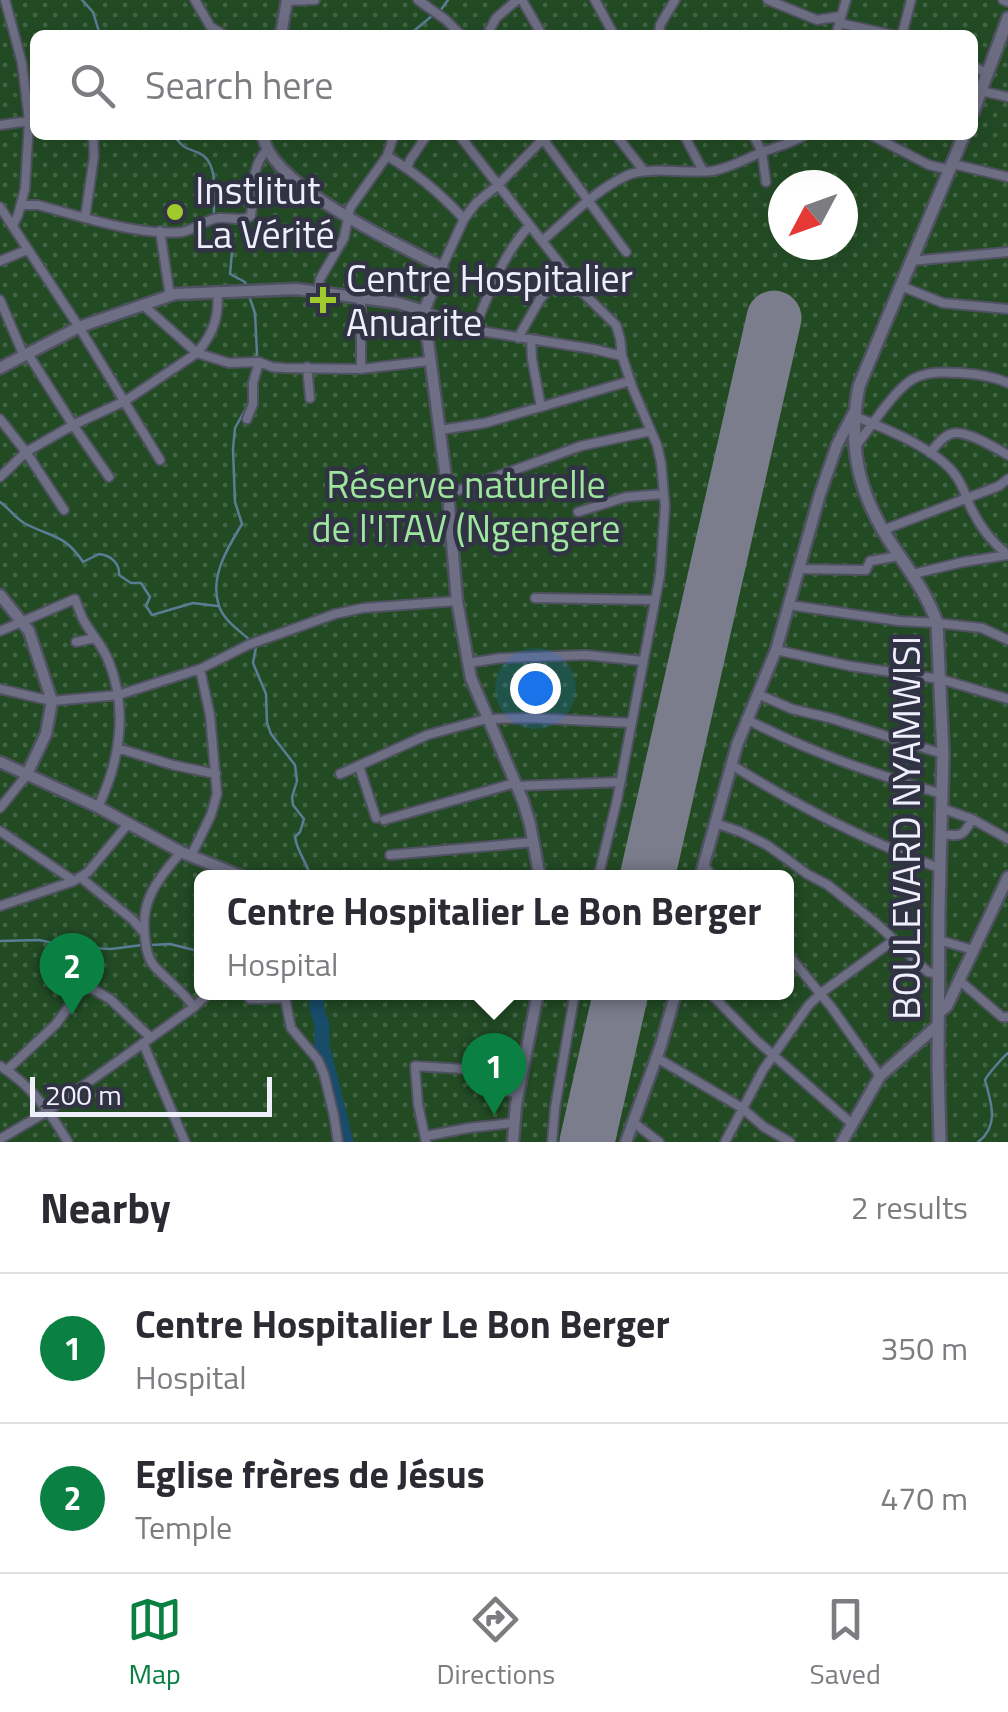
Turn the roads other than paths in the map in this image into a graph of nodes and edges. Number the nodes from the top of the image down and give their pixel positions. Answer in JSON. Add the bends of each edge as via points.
{"nodes":[{"id":1,"x":195,"y":0,"type":"edge"},
{"id":2,"x":315,"y":0,"type":"edge"},
{"id":3,"x":418,"y":0,"type":"edge"},
{"id":4,"x":520,"y":0,"type":"edge"},
{"id":5,"x":594,"y":0,"type":"edge"},
{"id":6,"x":675,"y":0,"type":"edge"},
{"id":7,"x":768,"y":0,"type":"edge"},
{"id":8,"x":846,"y":0,"type":"edge"},
{"id":9,"x":911,"y":0,"type":"edge"},
{"id":10,"x":286,"y":1,"type":"edge"},
{"id":11,"x":4,"y":3,"type":"edge"},
{"id":12,"x":1008,"y":19,"type":"edge"},
{"id":13,"x":840,"y":20,"type":"junction"},
{"id":14,"x":210,"y":26,"type":"junction"},
{"id":15,"x":206,"y":30,"type":"edge"},
{"id":16,"x":216,"y":30,"type":"edge"},
{"id":17,"x":282,"y":30,"type":"edge"},
{"id":18,"x":456,"y":30,"type":"edge"},
{"id":19,"x":490,"y":30,"type":"edge"},
{"id":20,"x":539,"y":30,"type":"edge"},
{"id":21,"x":611,"y":30,"type":"edge"},
{"id":22,"x":660,"y":30,"type":"edge"},
{"id":23,"x":837,"y":30,"type":"edge"},
{"id":24,"x":875,"y":30,"type":"edge"},
{"id":25,"x":903,"y":30,"type":"edge"},
{"id":26,"x":978,"y":69,"type":"edge"},
{"id":27,"x":988,"y":74,"type":"junction"},
{"id":28,"x":981,"y":91,"type":"junction"},
{"id":29,"x":1008,"y":97,"type":"edge"},
{"id":30,"x":978,"y":99,"type":"edge"},
{"id":31,"x":30,"y":109,"type":"edge"},
{"id":32,"x":30,"y":120,"type":"edge"},
{"id":33,"x":0,"y":125,"type":"edge"},
{"id":34,"x":30,"y":140,"type":"edge"},
{"id":35,"x":93,"y":140,"type":"edge"},
{"id":36,"x":264,"y":140,"type":"edge"},
{"id":37,"x":392,"y":140,"type":"edge"},
{"id":38,"x":424,"y":140,"type":"edge"},
{"id":39,"x":463,"y":140,"type":"edge"},
{"id":40,"x":539,"y":140,"type":"edge"},
{"id":41,"x":546,"y":140,"type":"edge"},
{"id":42,"x":620,"y":140,"type":"edge"},
{"id":43,"x":686,"y":140,"type":"edge"},
{"id":44,"x":756,"y":140,"type":"edge"},
{"id":45,"x":796,"y":140,"type":"edge"},
{"id":46,"x":881,"y":140,"type":"edge"},
{"id":47,"x":962,"y":140,"type":"edge"},
{"id":48,"x":267,"y":150,"type":"junction"},
{"id":49,"x":762,"y":152,"type":"junction"},
{"id":50,"x":387,"y":156,"type":"junction"},
{"id":51,"x":952,"y":167,"type":"junction"},
{"id":52,"x":407,"y":168,"type":"junction"},
{"id":53,"x":702,"y":171,"type":"junction"},
{"id":54,"x":644,"y":172,"type":"junction"},
{"id":55,"x":1008,"y":178,"type":"edge"},
{"id":56,"x":766,"y":182,"type":"dead end"},
{"id":57,"x":498,"y":185,"type":"junction"},
{"id":58,"x":589,"y":202,"type":"junction"},
{"id":59,"x":20,"y":204,"type":"junction"},
{"id":60,"x":0,"y":207,"type":"edge"},
{"id":61,"x":85,"y":218,"type":"junction"},
{"id":62,"x":349,"y":218,"type":"junction"},
{"id":63,"x":464,"y":218,"type":"junction"},
{"id":64,"x":12,"y":224,"type":"junction"},
{"id":65,"x":529,"y":226,"type":"junction"},
{"id":66,"x":160,"y":231,"type":"junction"},
{"id":67,"x":542,"y":241,"type":"junction"},
{"id":68,"x":27,"y":250,"type":"junction"},
{"id":69,"x":626,"y":252,"type":"dead end"},
{"id":70,"x":1008,"y":252,"type":"edge"},
{"id":71,"x":0,"y":261,"type":"edge"},
{"id":72,"x":910,"y":262,"type":"junction"},
{"id":73,"x":442,"y":267,"type":"junction"},
{"id":74,"x":566,"y":271,"type":"junction"},
{"id":75,"x":901,"y":286,"type":"junction"},
{"id":76,"x":216,"y":291,"type":"junction"},
{"id":77,"x":318,"y":292,"type":"junction"},
{"id":78,"x":170,"y":296,"type":"junction"},
{"id":79,"x":361,"y":297,"type":"junction"},
{"id":80,"x":0,"y":300,"type":"edge"},
{"id":81,"x":143,"y":305,"type":"junction"},
{"id":82,"x":1008,"y":309,"type":"edge"},
{"id":83,"x":424,"y":311,"type":"junction"},
{"id":84,"x":79,"y":327,"type":"junction"},
{"id":85,"x":474,"y":330,"type":"junction"},
{"id":86,"x":518,"y":338,"type":"junction"},
{"id":87,"x":531,"y":340,"type":"junction"},
{"id":88,"x":197,"y":352,"type":"junction"},
{"id":89,"x":27,"y":354,"type":"junction"},
{"id":90,"x":622,"y":356,"type":"junction"},
{"id":91,"x":430,"y":361,"type":"junction"},
{"id":92,"x":255,"y":362,"type":"junction"},
{"id":93,"x":0,"y":368,"type":"edge"},
{"id":94,"x":307,"y":368,"type":"junction"},
{"id":95,"x":1008,"y":368,"type":"edge"},
{"id":96,"x":361,"y":369,"type":"junction"},
{"id":97,"x":630,"y":381,"type":"junction"},
{"id":98,"x":1006,"y":382,"type":"edge"},
{"id":99,"x":310,"y":398,"type":"dead end"},
{"id":100,"x":125,"y":401,"type":"junction"},
{"id":101,"x":541,"y":408,"type":"junction"},
{"id":102,"x":854,"y":415,"type":"junction"},
{"id":103,"x":0,"y":419,"type":"edge"},
{"id":104,"x":247,"y":420,"type":"dead end"},
{"id":105,"x":873,"y":424,"type":"junction"},
{"id":106,"x":72,"y":426,"type":"junction"},
{"id":107,"x":440,"y":430,"type":"junction"},
{"id":108,"x":651,"y":431,"type":"junction"},
{"id":109,"x":856,"y":446,"type":"junction"},
{"id":110,"x":26,"y":452,"type":"junction"},
{"id":111,"x":930,"y":454,"type":"junction"},
{"id":112,"x":1008,"y":455,"type":"edge"},
{"id":113,"x":160,"y":460,"type":"dead end"},
{"id":114,"x":0,"y":477,"type":"edge"},
{"id":115,"x":108,"y":478,"type":"dead end"},
{"id":116,"x":1008,"y":479,"type":"edge"},
{"id":117,"x":448,"y":494,"type":"junction"},
{"id":118,"x":664,"y":494,"type":"junction"},
{"id":119,"x":966,"y":497,"type":"junction"},
{"id":120,"x":64,"y":510,"type":"dead end"},
{"id":121,"x":578,"y":512,"type":"dead end"},
{"id":122,"x":882,"y":530,"type":"junction"},
{"id":123,"x":899,"y":556,"type":"junction"},
{"id":124,"x":800,"y":569,"type":"junction"},
{"id":125,"x":912,"y":574,"type":"junction"},
{"id":126,"x":0,"y":595,"type":"edge"},
{"id":127,"x":535,"y":598,"type":"dead end"},
{"id":128,"x":654,"y":600,"type":"junction"},
{"id":129,"x":456,"y":601,"type":"junction"},
{"id":130,"x":789,"y":606,"type":"junction"},
{"id":131,"x":22,"y":622,"type":"junction"},
{"id":132,"x":937,"y":623,"type":"junction"},
{"id":133,"x":0,"y":631,"type":"edge"},
{"id":134,"x":95,"y":638,"type":"junction"},
{"id":135,"x":1008,"y":640,"type":"edge"},
{"id":136,"x":76,"y":642,"type":"dead end"},
{"id":137,"x":776,"y":650,"type":"junction"},
{"id":138,"x":643,"y":660,"type":"junction"},
{"id":139,"x":468,"y":663,"type":"junction"},
{"id":140,"x":200,"y":670,"type":"junction"},
{"id":141,"x":940,"y":679,"type":"junction"},
{"id":142,"x":0,"y":689,"type":"edge"},
{"id":143,"x":758,"y":694,"type":"junction"},
{"id":144,"x":118,"y":695,"type":"junction"},
{"id":145,"x":1008,"y":699,"type":"edge"},
{"id":146,"x":52,"y":701,"type":"junction"},
{"id":147,"x":486,"y":719,"type":"junction"},
{"id":148,"x":746,"y":719,"type":"junction"},
{"id":149,"x":631,"y":723,"type":"junction"},
{"id":150,"x":117,"y":748,"type":"junction"},
{"id":151,"x":943,"y":754,"type":"junction"},
{"id":152,"x":0,"y":762,"type":"edge"},
{"id":153,"x":732,"y":765,"type":"junction"},
{"id":154,"x":359,"y":766,"type":"junction"},
{"id":155,"x":216,"y":774,"type":"junction"},
{"id":156,"x":340,"y":774,"type":"dead end"},
{"id":157,"x":26,"y":776,"type":"junction"},
{"id":158,"x":620,"y":782,"type":"junction"},
{"id":159,"x":516,"y":784,"type":"junction"},
{"id":160,"x":942,"y":801,"type":"junction"},
{"id":161,"x":98,"y":807,"type":"junction"},
{"id":162,"x":0,"y":808,"type":"edge"},
{"id":163,"x":972,"y":819,"type":"junction"},
{"id":164,"x":129,"y":823,"type":"junction"},
{"id":165,"x":715,"y":823,"type":"junction"},
{"id":166,"x":0,"y":831,"type":"edge"},
{"id":167,"x":940,"y":834,"type":"junction"},
{"id":168,"x":1008,"y":840,"type":"edge"},
{"id":169,"x":534,"y":842,"type":"junction"},
{"id":170,"x":186,"y":854,"type":"junction"},
{"id":171,"x":390,"y":855,"type":"dead end"},
{"id":172,"x":939,"y":868,"type":"junction"},
{"id":173,"x":226,"y":870,"type":"edge"},
{"id":174,"x":539,"y":870,"type":"edge"},
{"id":175,"x":600,"y":870,"type":"edge"},
{"id":176,"x":702,"y":870,"type":"edge"},
{"id":177,"x":1008,"y":877,"type":"edge"},
{"id":178,"x":77,"y":880,"type":"junction"},
{"id":179,"x":0,"y":906,"type":"edge"},
{"id":180,"x":144,"y":933,"type":"junction"},
{"id":181,"x":894,"y":940,"type":"junction"},
{"id":182,"x":939,"y":940,"type":"junction"},
{"id":183,"x":973,"y":950,"type":"junction"},
{"id":184,"x":794,"y":961,"type":"edge"},
{"id":185,"x":940,"y":974,"type":"junction"},
{"id":186,"x":960,"y":980,"type":"junction"},
{"id":187,"x":821,"y":993,"type":"junction"},
{"id":188,"x":202,"y":1000,"type":"edge"},
{"id":189,"x":285,"y":1000,"type":"edge"},
{"id":190,"x":536,"y":1000,"type":"edge"},
{"id":191,"x":574,"y":1000,"type":"edge"},
{"id":192,"x":674,"y":1000,"type":"edge"},
{"id":193,"x":717,"y":1000,"type":"edge"},
{"id":194,"x":194,"y":1008,"type":"junction"},
{"id":195,"x":1008,"y":1018,"type":"edge"},
{"id":196,"x":938,"y":1019,"type":"junction"},
{"id":197,"x":147,"y":1040,"type":"junction"},
{"id":198,"x":773,"y":1054,"type":"junction"},
{"id":199,"x":657,"y":1058,"type":"junction"},
{"id":200,"x":4,"y":1068,"type":"edge"},
{"id":201,"x":880,"y":1076,"type":"junction"},
{"id":202,"x":518,"y":1094,"type":"junction"},
{"id":203,"x":742,"y":1108,"type":"junction"},
{"id":204,"x":48,"y":1112,"type":"junction"},
{"id":205,"x":513,"y":1123,"type":"junction"},
{"id":206,"x":634,"y":1124,"type":"junction"},
{"id":207,"x":851,"y":1124,"type":"junction"},
{"id":208,"x":426,"y":1139,"type":"edge"},
{"id":209,"x":0,"y":1140,"type":"edge"},
{"id":210,"x":68,"y":1142,"type":"edge"},
{"id":211,"x":186,"y":1142,"type":"edge"},
{"id":212,"x":338,"y":1142,"type":"edge"},
{"id":213,"x":513,"y":1142,"type":"edge"},
{"id":214,"x":552,"y":1142,"type":"edge"},
{"id":215,"x":626,"y":1142,"type":"edge"},
{"id":216,"x":658,"y":1142,"type":"edge"},
{"id":217,"x":725,"y":1142,"type":"edge"},
{"id":218,"x":790,"y":1142,"type":"edge"},
{"id":219,"x":842,"y":1142,"type":"edge"},
{"id":220,"x":940,"y":1142,"type":"edge"}],
"edges":[{"from":1,"to":14,"type":"street"},
{"from":2,"to":10,"type":"street"},
{"from":3,"to":18,"type":"street"},
{"from":4,"to":19,"type":"street"},
{"from":4,"to":20,"type":"street"},
{"from":5,"to":21,"type":"street"},
{"from":6,"to":22,"type":"street"},
{"from":7,"to":13,"type":"street","via":[[817,20]]},
{"from":8,"to":13,"type":"street"},
{"from":9,"to":25,"type":"street"},
{"from":10,"to":17,"type":"street"},
{"from":11,"to":31,"type":"street"},
{"from":12,"to":27,"type":"main road"},
{"from":13,"to":23,"type":"street"},
{"from":13,"to":24,"type":"street"},
{"from":14,"to":15,"type":"street"},
{"from":14,"to":16,"type":"street"},
{"from":26,"to":27,"type":"street"},
{"from":27,"to":28,"type":"main road"},
{"from":28,"to":29,"type":"street"},
{"from":28,"to":30,"type":"main road"},
{"from":32,"to":33,"type":"street"},
{"from":34,"to":59,"type":"street"},
{"from":35,"to":61,"type":"street"},
{"from":36,"to":48,"type":"street"},
{"from":37,"to":50,"type":"street"},
{"from":38,"to":52,"type":"street"},
{"from":39,"to":57,"type":"street"},
{"from":40,"to":57,"type":"street"},
{"from":41,"to":58,"type":"street"},
{"from":42,"to":54,"type":"street"},
{"from":43,"to":53,"type":"street"},
{"from":44,"to":49,"type":"street"},
{"from":45,"to":49,"type":"street"},
{"from":46,"to":51,"type":"street","via":[[929,164]]},
{"from":47,"to":51,"type":"main road","name":"BOULEVARD NYAMWISI"},
{"from":48,"to":62,"type":"street"},
{"from":48,"to":66,"type":"street","via":[[260,157],[250,216],[206,220],[185,232]]},
{"from":49,"to":53,"type":"street"},
{"from":49,"to":56,"type":"street"},
{"from":50,"to":52,"type":"street"},
{"from":50,"to":62,"type":"street"},
{"from":51,"to":55,"type":"street"},
{"from":51,"to":72,"type":"main road","name":"BOULEVARD NYAMWISI"},
{"from":52,"to":63,"type":"street"},
{"from":53,"to":54,"type":"street"},
{"from":54,"to":58,"type":"street"},
{"from":57,"to":63,"type":"street"},
{"from":57,"to":65,"type":"street"},
{"from":58,"to":67,"type":"street"},
{"from":58,"to":69,"type":"street"},
{"from":59,"to":61,"type":"street"},
{"from":59,"to":64,"type":"street"},
{"from":60,"to":64,"type":"street"},
{"from":61,"to":66,"type":"street"},
{"from":62,"to":73,"type":"street"},
{"from":62,"to":77,"type":"street"},
{"from":63,"to":73,"type":"street"},
{"from":64,"to":68,"type":"street"},
{"from":65,"to":67,"type":"street"},
{"from":65,"to":85,"type":"street","via":[[496,275]]},
{"from":66,"to":78,"type":"street"},
{"from":67,"to":74,"type":"street"},
{"from":68,"to":71,"type":"street"},
{"from":68,"to":84,"type":"street"},
{"from":70,"to":72,"type":"street"},
{"from":72,"to":75,"type":"main road","name":"BOULEVARD NYAMWISI"},
{"from":73,"to":83,"type":"street"},
{"from":74,"to":86,"type":"street"},
{"from":74,"to":90,"type":"street","via":[[616,325]]},
{"from":75,"to":82,"type":"street","via":[[943,303]]},
{"from":75,"to":102,"type":"main road","name":"BOULEVARD NYAMWISI","via":[[859,386]]},
{"from":76,"to":77,"type":"street"},
{"from":76,"to":78,"type":"street"},
{"from":76,"to":88,"type":"street","via":[[218,316]]},
{"from":77,"to":79,"type":"street"},
{"from":78,"to":81,"type":"street"},
{"from":79,"to":83,"type":"street"},
{"from":79,"to":96,"type":"street"},
{"from":80,"to":89,"type":"street"},
{"from":81,"to":84,"type":"street"},
{"from":81,"to":88,"type":"street"},
{"from":83,"to":85,"type":"street"},
{"from":83,"to":91,"type":"street"},
{"from":84,"to":89,"type":"street"},
{"from":84,"to":100,"type":"street"},
{"from":85,"to":86,"type":"street"},
{"from":86,"to":87,"type":"street"},
{"from":87,"to":90,"type":"street"},
{"from":87,"to":101,"type":"street"},
{"from":88,"to":92,"type":"street","via":[[229,363]]},
{"from":88,"to":100,"type":"street"},
{"from":89,"to":93,"type":"street"},
{"from":89,"to":106,"type":"street"},
{"from":90,"to":97,"type":"street"},
{"from":91,"to":96,"type":"street"},
{"from":91,"to":107,"type":"street"},
{"from":92,"to":94,"type":"street"},
{"from":92,"to":104,"type":"street"},
{"from":94,"to":96,"type":"street"},
{"from":94,"to":99,"type":"street"},
{"from":95,"to":98,"type":"street"},
{"from":97,"to":101,"type":"street"},
{"from":97,"to":108,"type":"street"},
{"from":98,"to":105,"type":"street","via":[[975,374],[914,378]]},
{"from":100,"to":106,"type":"street"},
{"from":100,"to":113,"type":"street"},
{"from":101,"to":107,"type":"street"},
{"from":102,"to":105,"type":"street"},
{"from":102,"to":109,"type":"main road","name":"BOULEVARD NYAMWISI"},
{"from":102,"to":124,"type":"street","via":[[837,445]]},
{"from":103,"to":110,"type":"street"},
{"from":105,"to":109,"type":"street"},
{"from":105,"to":111,"type":"street"},
{"from":106,"to":110,"type":"street"},
{"from":106,"to":115,"type":"street"},
{"from":107,"to":117,"type":"street"},
{"from":108,"to":117,"type":"street","via":[[582,446]]},
{"from":108,"to":118,"type":"street"},
{"from":109,"to":122,"type":"main road","name":"BOULEVARD NYAMWISI","via":[[862,489]]},
{"from":110,"to":114,"type":"street"},
{"from":110,"to":120,"type":"street"},
{"from":111,"to":112,"type":"street","via":[[956,433]]},
{"from":111,"to":119,"type":"street","via":[[956,476]]},
{"from":116,"to":119,"type":"street"},
{"from":117,"to":129,"type":"street"},
{"from":118,"to":121,"type":"street"},
{"from":118,"to":128,"type":"street"},
{"from":119,"to":122,"type":"street"},
{"from":119,"to":125,"type":"street","via":[[988,536],[1008,555]]},
{"from":122,"to":123,"type":"main road","name":"BOULEVARD NYAMWISI"},
{"from":123,"to":124,"type":"street","via":[[870,560],[866,570]]},
{"from":123,"to":125,"type":"main road","name":"BOULEVARD NYAMWISI"},
{"from":124,"to":130,"type":"street"},
{"from":125,"to":132,"type":"main road","name":"BOULEVARD NYAMWISI"},
{"from":126,"to":131,"type":"street"},
{"from":127,"to":128,"type":"street"},
{"from":128,"to":138,"type":"street"},
{"from":129,"to":139,"type":"street"},
{"from":129,"to":140,"type":"street","via":[[335,614]]},
{"from":130,"to":132,"type":"street"},
{"from":130,"to":137,"type":"street"},
{"from":131,"to":133,"type":"street"},
{"from":131,"to":134,"type":"street","via":[[75,599]]},
{"from":131,"to":146,"type":"street"},
{"from":132,"to":135,"type":"street","via":[[982,628]]},
{"from":132,"to":141,"type":"main road","name":"BOULEVARD NYAMWISI"},
{"from":134,"to":136,"type":"street"},
{"from":134,"to":144,"type":"street"},
{"from":137,"to":141,"type":"street"},
{"from":137,"to":143,"type":"street"},
{"from":138,"to":139,"type":"street","via":[[586,655]]},
{"from":138,"to":149,"type":"street"},
{"from":139,"to":147,"type":"street"},
{"from":140,"to":144,"type":"street"},
{"from":140,"to":155,"type":"street"},
{"from":141,"to":145,"type":"street"},
{"from":141,"to":151,"type":"main road","name":"BOULEVARD NYAMWISI"},
{"from":142,"to":146,"type":"street"},
{"from":143,"to":148,"type":"street"},
{"from":143,"to":151,"type":"street"},
{"from":144,"to":146,"type":"street"},
{"from":144,"to":150,"type":"street"},
{"from":146,"to":157,"type":"street","via":[[46,734]]},
{"from":147,"to":149,"type":"street"},
{"from":147,"to":154,"type":"street"},
{"from":147,"to":159,"type":"street"},
{"from":148,"to":153,"type":"street"},
{"from":148,"to":160,"type":"street"},
{"from":149,"to":158,"type":"street"},
{"from":150,"to":155,"type":"street"},
{"from":150,"to":161,"type":"street"},
{"from":151,"to":160,"type":"main road","name":"BOULEVARD NYAMWISI"},
{"from":152,"to":157,"type":"street"},
{"from":153,"to":165,"type":"street"},
{"from":153,"to":172,"type":"street","via":[[870,841]]},
{"from":154,"to":156,"type":"street"},
{"from":154,"to":159,"type":"street","via":[[380,819]]},
{"from":155,"to":170,"type":"street","via":[[211,816]]},
{"from":157,"to":161,"type":"street"},
{"from":157,"to":162,"type":"street"},
{"from":158,"to":159,"type":"street"},
{"from":158,"to":175,"type":"street"},
{"from":159,"to":169,"type":"street"},
{"from":160,"to":163,"type":"street"},
{"from":160,"to":167,"type":"main road","name":"BOULEVARD NYAMWISI"},
{"from":161,"to":164,"type":"street"},
{"from":163,"to":167,"type":"street","via":[[960,836]]},
{"from":163,"to":168,"type":"street"},
{"from":164,"to":170,"type":"street"},
{"from":164,"to":178,"type":"street"},
{"from":165,"to":176,"type":"street"},
{"from":165,"to":181,"type":"street","via":[[828,885]]},
{"from":166,"to":178,"type":"street"},
{"from":167,"to":172,"type":"main road","name":"BOULEVARD NYAMWISI"},
{"from":169,"to":171,"type":"street"},
{"from":169,"to":174,"type":"street"},
{"from":170,"to":173,"type":"street"},
{"from":170,"to":180,"type":"street","via":[[148,897]]},
{"from":172,"to":182,"type":"main road","name":"BOULEVARD NYAMWISI"},
{"from":177,"to":183,"type":"street"},
{"from":178,"to":179,"type":"street"},
{"from":178,"to":180,"type":"street"},
{"from":180,"to":194,"type":"street","via":[[151,964]]},
{"from":181,"to":185,"type":"street","via":[[928,972]]},
{"from":181,"to":187,"type":"street"},
{"from":182,"to":183,"type":"street"},
{"from":182,"to":185,"type":"main road","name":"BOULEVARD NYAMWISI"},
{"from":183,"to":186,"type":"street"},
{"from":184,"to":187,"type":"street"},
{"from":185,"to":196,"type":"main road","name":"BOULEVARD NYAMWISI"},
{"from":186,"to":195,"type":"street"},
{"from":186,"to":196,"type":"street"},
{"from":187,"to":198,"type":"street"},
{"from":187,"to":201,"type":"street"},
{"from":188,"to":194,"type":"street"},
{"from":189,"to":212,"type":"street","via":[[292,1028],[324,1074]]},
{"from":190,"to":202,"type":"street"},
{"from":191,"to":214,"type":"street"},
{"from":192,"to":199,"type":"street"},
{"from":193,"to":198,"type":"street"},
{"from":194,"to":197,"type":"street"},
{"from":196,"to":201,"type":"street"},
{"from":196,"to":220,"type":"main road","name":"BOULEVARD NYAMWISI"},
{"from":197,"to":200,"type":"street","via":[[110,999],[84,984],[56,1024]]},
{"from":197,"to":204,"type":"street"},
{"from":197,"to":211,"type":"street"},
{"from":198,"to":203,"type":"street"},
{"from":198,"to":207,"type":"street"},
{"from":199,"to":203,"type":"street"},
{"from":199,"to":206,"type":"street"},
{"from":200,"to":204,"type":"street"},
{"from":201,"to":207,"type":"street"},
{"from":202,"to":205,"type":"street"},
{"from":202,"to":208,"type":"street","via":[[496,1089],[480,1070],[415,1066]]},
{"from":203,"to":217,"type":"street"},
{"from":203,"to":218,"type":"street"},
{"from":204,"to":209,"type":"street"},
{"from":204,"to":210,"type":"street"},
{"from":205,"to":208,"type":"street"},
{"from":205,"to":213,"type":"street"},
{"from":206,"to":215,"type":"street"},
{"from":206,"to":216,"type":"street"},
{"from":207,"to":219,"type":"street"}]}
